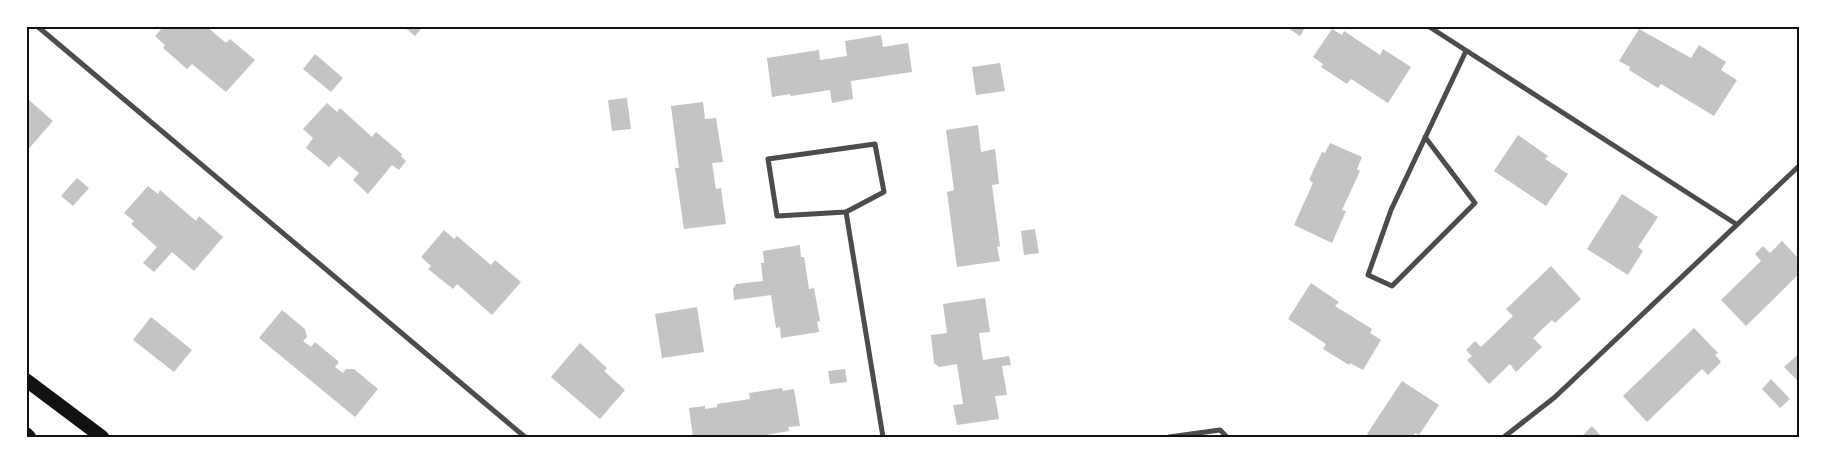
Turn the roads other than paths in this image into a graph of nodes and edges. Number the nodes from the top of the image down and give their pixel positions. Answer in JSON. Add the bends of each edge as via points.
{"nodes":[{"id":1,"x":37,"y":26,"type":"edge"},
{"id":2,"x":1428,"y":26,"type":"edge"},
{"id":3,"x":1466,"y":51,"type":"junction"},
{"id":4,"x":1425,"y":137,"type":"junction"},
{"id":5,"x":1800,"y":165,"type":"edge"},
{"id":6,"x":846,"y":212,"type":"junction"},
{"id":7,"x":1736,"y":224,"type":"junction"},
{"id":8,"x":26,"y":380,"type":"edge"},
{"id":9,"x":26,"y":434,"type":"edge"},
{"id":10,"x":30,"y":437,"type":"edge"},
{"id":11,"x":102,"y":437,"type":"edge"},
{"id":12,"x":525,"y":437,"type":"edge"},
{"id":13,"x":883,"y":437,"type":"edge"},
{"id":14,"x":1169,"y":437,"type":"edge"},
{"id":15,"x":1227,"y":437,"type":"edge"},
{"id":16,"x":1504,"y":437,"type":"edge"}],
"edges":[{"from":1,"to":12,"type":"street"},
{"from":2,"to":3,"type":"street"},
{"from":3,"to":4,"type":"street"},
{"from":3,"to":7,"type":"street"},
{"from":4,"to":4,"type":"street","via":[[1391,210],[1368,274],[1392,286],[1475,203]]},
{"from":5,"to":7,"type":"street"},
{"from":6,"to":6,"type":"street","via":[[777,216],[768,159],[875,144],[884,192]]},
{"from":6,"to":13,"type":"street"},
{"from":7,"to":16,"type":"street","via":[[1555,397]]},
{"from":8,"to":11,"type":"highway"},
{"from":9,"to":10,"type":"highway"},
{"from":14,"to":15,"type":"street","via":[[1220,430]]}]}
